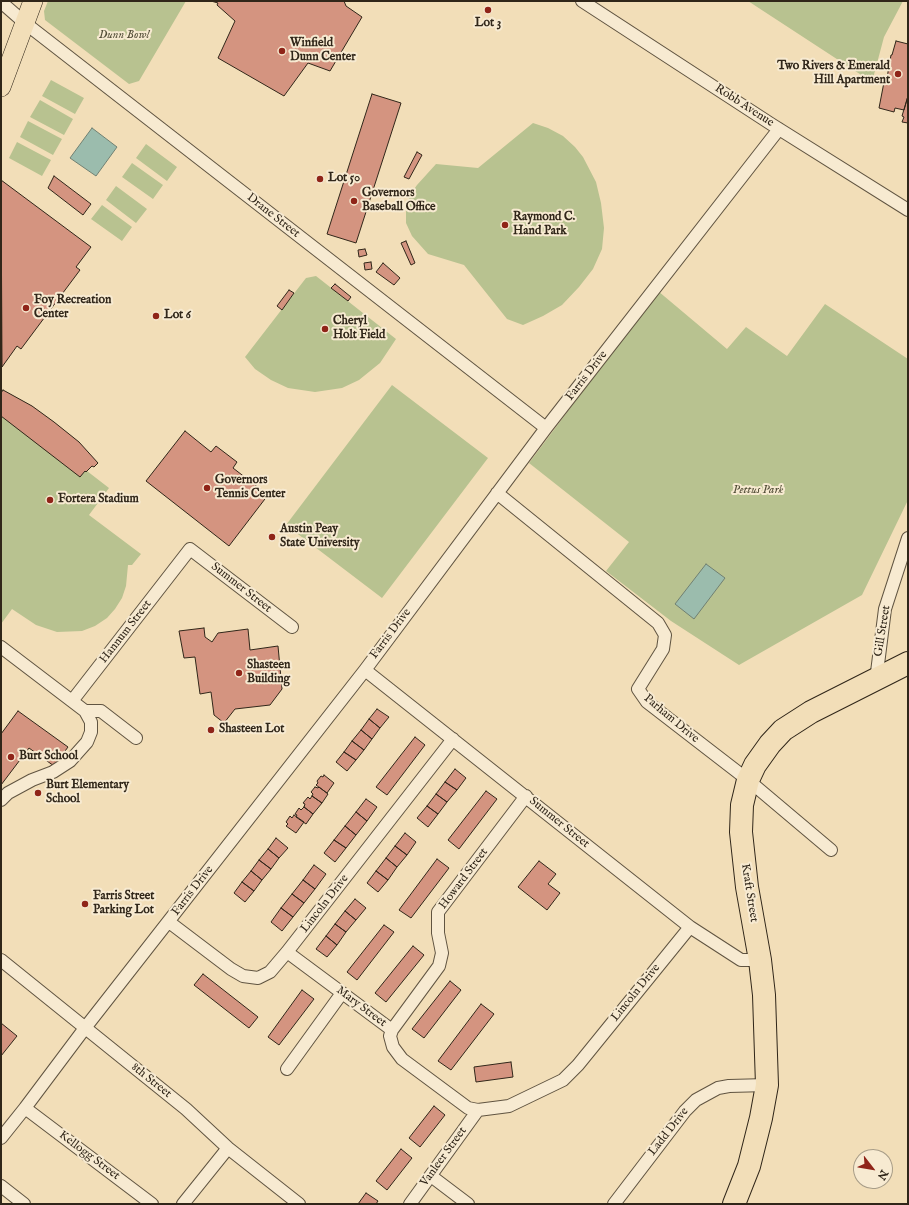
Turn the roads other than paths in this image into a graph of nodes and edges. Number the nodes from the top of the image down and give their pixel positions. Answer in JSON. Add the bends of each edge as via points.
{"nodes":[{"id":1,"x":33,"y":1,"type":"edge"},
{"id":2,"x":582,"y":1,"type":"edge"},
{"id":3,"x":1,"y":2,"type":"edge"},
{"id":4,"x":25,"y":23,"type":"junction"},
{"id":5,"x":1,"y":87,"type":"edge"},
{"id":6,"x":779,"y":129,"type":"junction"},
{"id":7,"x":908,"y":210,"type":"edge"},
{"id":8,"x":546,"y":428,"type":"junction"},
{"id":9,"x":497,"y":493,"type":"junction"},
{"id":10,"x":908,"y":538,"type":"edge"},
{"id":11,"x":190,"y":549,"type":"joint"},
{"id":12,"x":292,"y":627,"type":"dead end"},
{"id":13,"x":1,"y":647,"type":"edge"},
{"id":14,"x":908,"y":663,"type":"edge"},
{"id":15,"x":364,"y":670,"type":"junction"},
{"id":16,"x":876,"y":680,"type":"junction"},
{"id":17,"x":72,"y":701,"type":"junction"},
{"id":18,"x":85,"y":711,"type":"junction"},
{"id":19,"x":136,"y":738,"type":"dead end"},
{"id":20,"x":453,"y":739,"type":"junction"},
{"id":21,"x":748,"y":780,"type":"junction"},
{"id":22,"x":526,"y":796,"type":"junction"},
{"id":23,"x":1,"y":800,"type":"edge"},
{"id":24,"x":831,"y":850,"type":"dead end"},
{"id":25,"x":169,"y":922,"type":"junction"},
{"id":26,"x":690,"y":927,"type":"junction"},
{"id":27,"x":288,"y":952,"type":"junction"},
{"id":28,"x":1,"y":960,"type":"edge"},
{"id":29,"x":760,"y":960,"type":"junction"},
{"id":30,"x":342,"y":994,"type":"junction"},
{"id":31,"x":85,"y":1028,"type":"junction"},
{"id":32,"x":392,"y":1030,"type":"junction"},
{"id":33,"x":287,"y":1069,"type":"dead end"},
{"id":34,"x":767,"y":1085,"type":"junction"},
{"id":35,"x":26,"y":1108,"type":"junction"},
{"id":36,"x":478,"y":1110,"type":"junction"},
{"id":37,"x":1,"y":1138,"type":"edge"},
{"id":38,"x":228,"y":1148,"type":"junction"},
{"id":39,"x":431,"y":1176,"type":"junction"},
{"id":40,"x":1,"y":1186,"type":"edge"},
{"id":41,"x":24,"y":1204,"type":"edge"},
{"id":42,"x":152,"y":1204,"type":"edge"},
{"id":43,"x":183,"y":1204,"type":"edge"},
{"id":44,"x":299,"y":1204,"type":"edge"},
{"id":45,"x":410,"y":1204,"type":"edge"},
{"id":46,"x":468,"y":1204,"type":"edge"},
{"id":47,"x":614,"y":1204,"type":"edge"},
{"id":48,"x":734,"y":1204,"type":"edge"}],
"edges":[{"from":1,"to":4,"type":"main road"},
{"from":2,"to":6,"type":"street","name":"Robb Avenue"},
{"from":3,"to":4,"type":"street","name":"Drane Street"},
{"from":4,"to":5,"type":"main road"},
{"from":4,"to":8,"type":"street","name":"Drane Street"},
{"from":6,"to":7,"type":"street","name":"Robb Avenue"},
{"from":6,"to":8,"type":"street","name":"Farris Drive"},
{"from":8,"to":9,"type":"street","name":"Farris Drive"},
{"from":9,"to":15,"type":"street","name":"Farris Drive"},
{"from":9,"to":21,"type":"street","name":"Parham Drive","via":[[658,623],[665,635],[662,649],[638,689],[647,702]]},
{"from":10,"to":16,"type":"street","name":"Gill Street","via":[[885,609]]},
{"from":11,"to":12,"type":"street","name":"Summer Street"},
{"from":11,"to":17,"type":"street","name":"Hannum Street"},
{"from":13,"to":17,"type":"street"},
{"from":14,"to":16,"type":"highway","name":"Kraft Street"},
{"from":15,"to":20,"type":"street","name":"Summer Street"},
{"from":15,"to":25,"type":"street","name":"Farris Drive"},
{"from":16,"to":21,"type":"highway","name":"Kraft Street","via":[[811,712],[783,730],[755,765]]},
{"from":17,"to":18,"type":"street"},
{"from":18,"to":19,"type":"street","via":[[101,711]]},
{"from":18,"to":23,"type":"street","via":[[91,722],[91,732],[87,742],[70,761],[8,793]]},
{"from":20,"to":22,"type":"street","name":"Summer Street"},
{"from":20,"to":27,"type":"street","name":"Lincoln Drive"},
{"from":21,"to":24,"type":"street","name":"Parham Drive"},
{"from":21,"to":29,"type":"highway","name":"Kraft Street","via":[[742,805],[741,832],[747,888]]},
{"from":22,"to":26,"type":"street","name":"Summer Street"},
{"from":22,"to":32,"type":"street","name":"Howard Street","via":[[438,912],[438,933],[442,953],[439,966]]},
{"from":25,"to":27,"type":"street","name":"Lincoln Drive","via":[[243,976],[258,978],[270,972]]},
{"from":25,"to":31,"type":"street","name":"Farris Drive"},
{"from":26,"to":29,"type":"street","name":"Summer Street","via":[[741,960]]},
{"from":26,"to":36,"type":"street","name":"Lincoln Drive","via":[[563,1080],[509,1106]]},
{"from":27,"to":30,"type":"street","name":"Mary Street"},
{"from":28,"to":31,"type":"street","name":"8th Street"},
{"from":29,"to":34,"type":"highway","name":"Kraft Street","via":[[766,1018]]},
{"from":30,"to":32,"type":"street","name":"Mary Street"},
{"from":30,"to":33,"type":"street"},
{"from":31,"to":35,"type":"street","name":"Farris Drive"},
{"from":31,"to":38,"type":"street","name":"8th Street","via":[[186,1110]]},
{"from":32,"to":36,"type":"street","name":"Mary Street","via":[[390,1036],[393,1047],[402,1059],[468,1108]]},
{"from":34,"to":47,"type":"street","name":"Ladd Drive","via":[[718,1088],[696,1100],[685,1110]]},
{"from":34,"to":48,"type":"highway","name":"Kraft Street","via":[[756,1142]]},
{"from":35,"to":37,"type":"street","name":"Farris Drive"},
{"from":35,"to":42,"type":"street","name":"Kellogg Street"},
{"from":36,"to":39,"type":"street","name":"Vanleer Street"},
{"from":38,"to":43,"type":"street"},
{"from":38,"to":44,"type":"street","name":"8th Street"},
{"from":39,"to":45,"type":"street","name":"Vanleer Street"},
{"from":39,"to":46,"type":"street"},
{"from":40,"to":41,"type":"street"}]}
